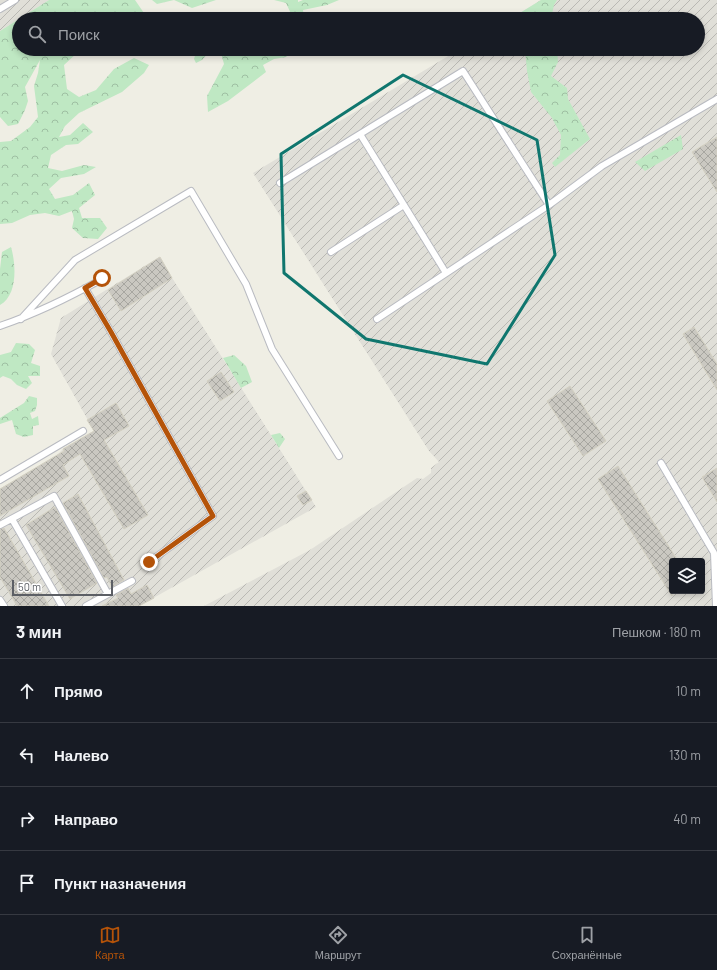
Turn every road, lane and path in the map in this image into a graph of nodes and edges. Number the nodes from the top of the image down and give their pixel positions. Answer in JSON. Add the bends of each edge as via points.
{"nodes":[{"id":1,"x":15,"y":0,"type":"edge"},
{"id":2,"x":0,"y":9,"type":"edge"},
{"id":3,"x":717,"y":99,"type":"edge"},
{"id":4,"x":360,"y":134,"type":"junction"},
{"id":5,"x":280,"y":183,"type":"dead end"},
{"id":6,"x":404,"y":205,"type":"junction"},
{"id":7,"x":549,"y":205,"type":"junction"},
{"id":8,"x":331,"y":252,"type":"dead end"},
{"id":9,"x":446,"y":273,"type":"junction"},
{"id":10,"x":102,"y":278,"type":"dead end"},
{"id":11,"x":85,"y":288,"type":"junction"},
{"id":12,"x":21,"y":319,"type":"junction"},
{"id":13,"x":377,"y":319,"type":"dead end"},
{"id":14,"x":0,"y":326,"type":"edge"},
{"id":15,"x":83,"y":431,"type":"dead end"},
{"id":16,"x":339,"y":456,"type":"dead end"},
{"id":17,"x":661,"y":463,"type":"dead end"},
{"id":18,"x":0,"y":480,"type":"edge"},
{"id":19,"x":12,"y":519,"type":"junction"},
{"id":20,"x":0,"y":525,"type":"edge"},
{"id":21,"x":149,"y":562,"type":"dead end"},
{"id":22,"x":132,"y":581,"type":"dead end"},
{"id":23,"x":108,"y":594,"type":"junction"},
{"id":24,"x":0,"y":600,"type":"edge"},
{"id":25,"x":4,"y":606,"type":"edge"},
{"id":26,"x":62,"y":606,"type":"edge"},
{"id":27,"x":86,"y":606,"type":"edge"},
{"id":28,"x":716,"y":606,"type":"edge"}],
"edges":[{"from":1,"to":2,"type":"lane"},
{"from":3,"to":7,"type":"lane","via":[[602,166]]},
{"from":4,"to":5,"type":"lane"},
{"from":4,"to":6,"type":"lane"},
{"from":4,"to":7,"type":"lane","via":[[463,71]]},
{"from":6,"to":8,"type":"lane"},
{"from":6,"to":9,"type":"lane"},
{"from":7,"to":9,"type":"lane"},
{"from":9,"to":13,"type":"lane"},
{"from":10,"to":11,"type":"lane"},
{"from":11,"to":12,"type":"lane"},
{"from":11,"to":21,"type":"lane","via":[[213,516]]},
{"from":12,"to":14,"type":"lane"},
{"from":12,"to":16,"type":"lane","via":[[75,260],[191,191],[246,284],[272,349]]},
{"from":15,"to":18,"type":"lane"},
{"from":17,"to":28,"type":"lane","via":[[714,553]]},
{"from":19,"to":20,"type":"lane"},
{"from":19,"to":23,"type":"lane","via":[[54,496]]},
{"from":19,"to":26,"type":"lane"},
{"from":22,"to":23,"type":"lane"},
{"from":23,"to":27,"type":"lane"},
{"from":24,"to":25,"type":"lane"}]}
